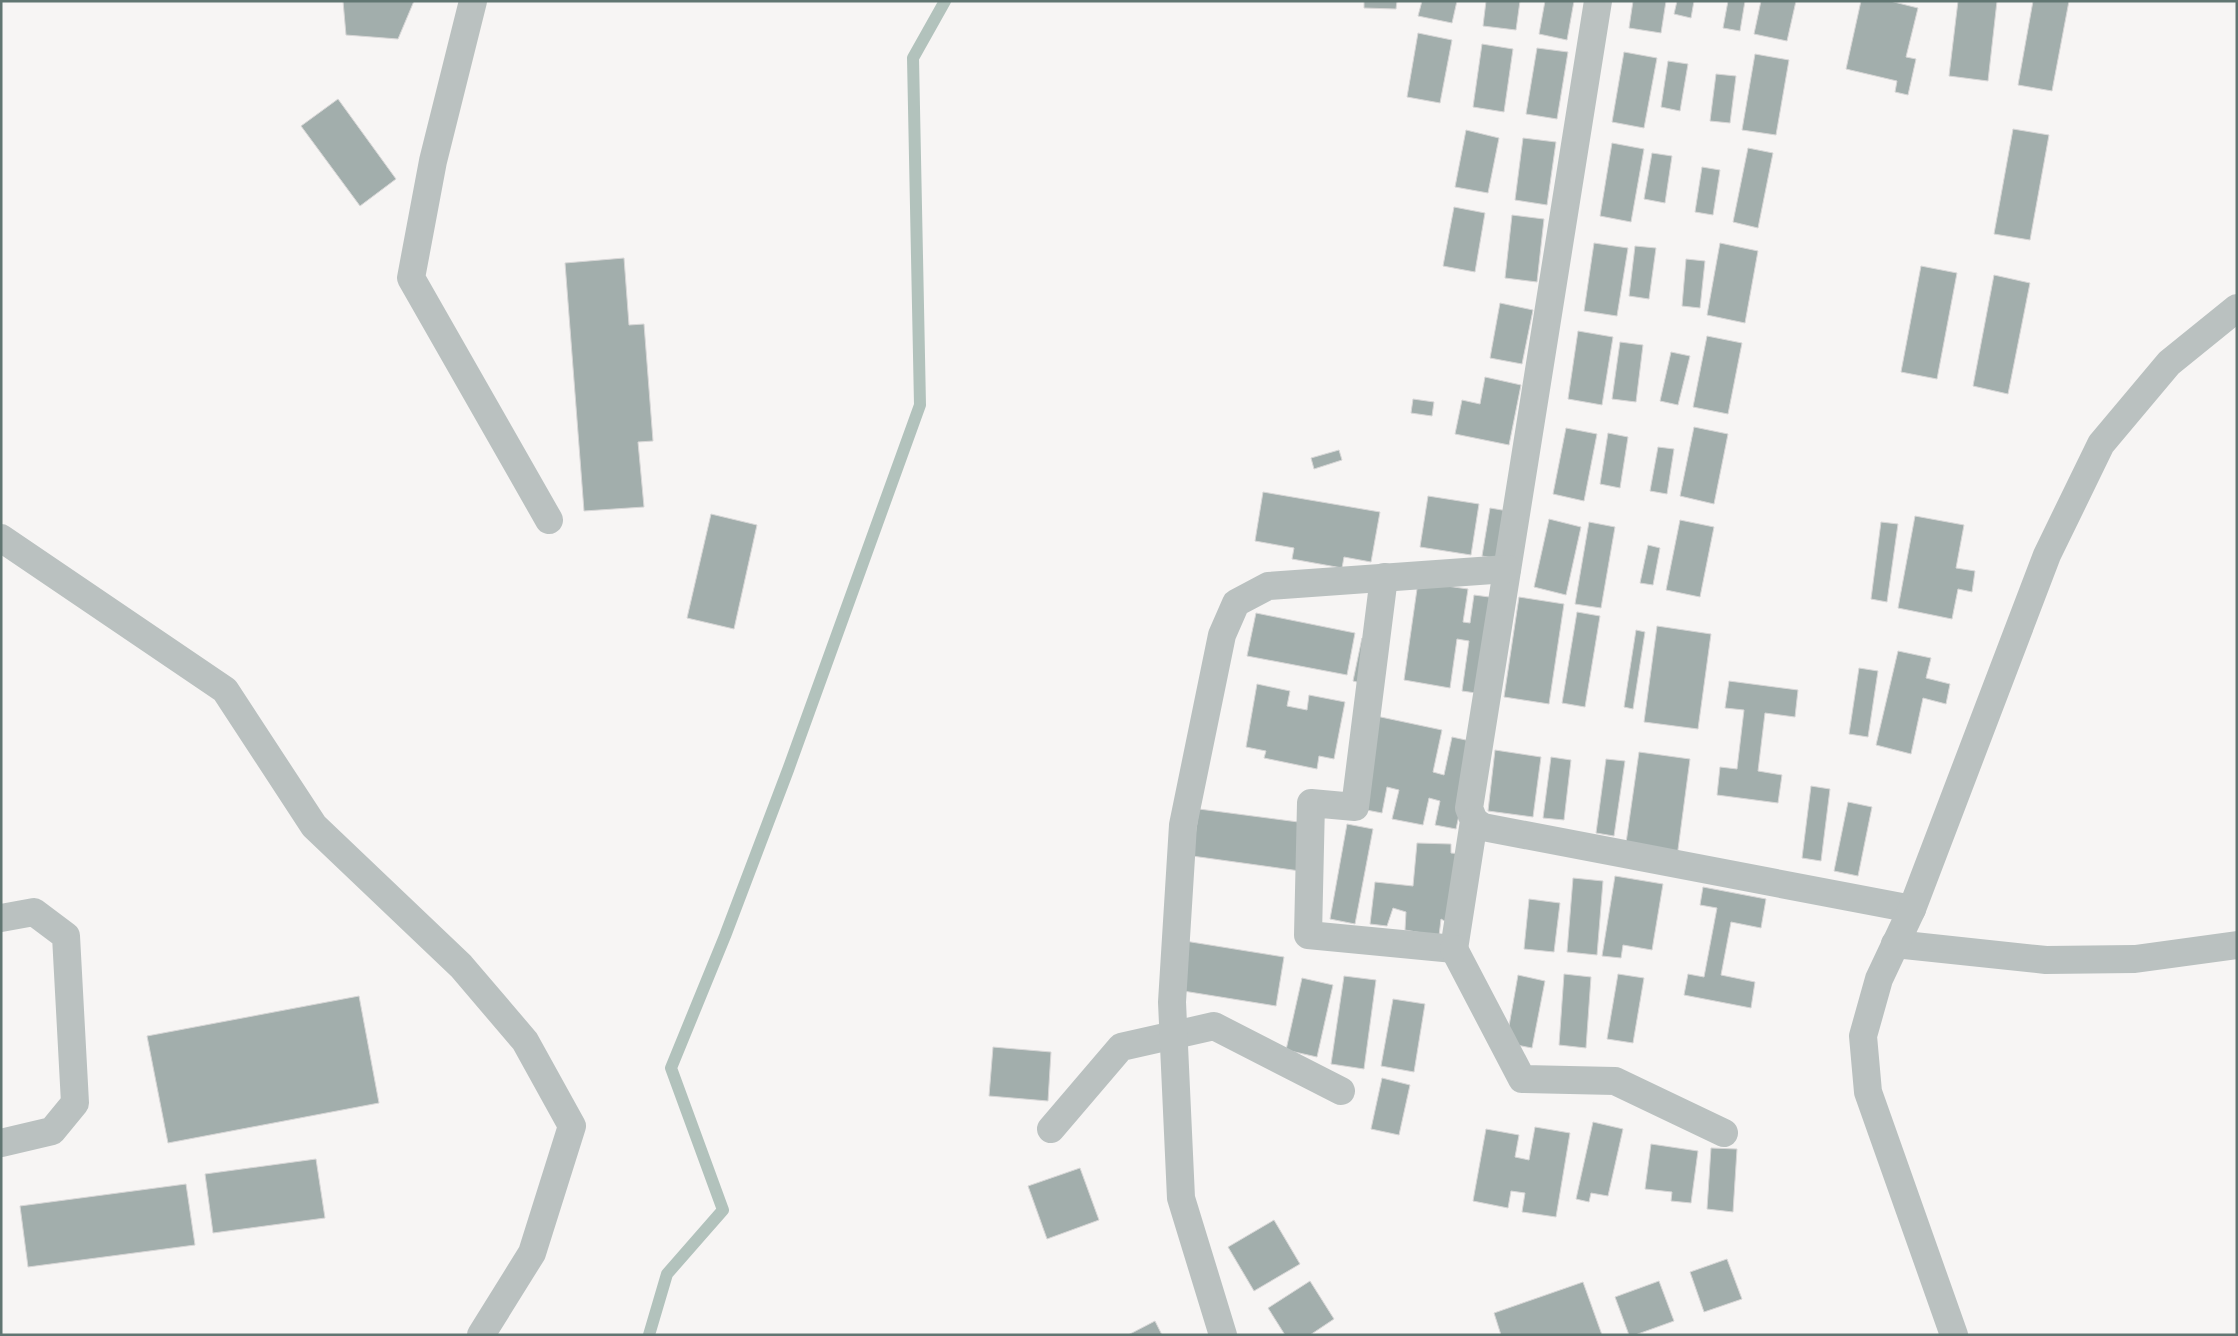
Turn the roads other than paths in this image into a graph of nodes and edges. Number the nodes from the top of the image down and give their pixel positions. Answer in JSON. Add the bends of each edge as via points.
{"nodes":[{"id":1,"x":474,"y":1,"type":"edge"},
{"id":2,"x":1598,"y":1,"type":"edge"},
{"id":3,"x":2237,"y":308,"type":"edge"},
{"id":4,"x":549,"y":520,"type":"dead end"},
{"id":5,"x":1,"y":538,"type":"edge"},
{"id":6,"x":1507,"y":569,"type":"junction"},
{"id":7,"x":1384,"y":577,"type":"junction"},
{"id":8,"x":1474,"y":820,"type":"junction"},
{"id":9,"x":1912,"y":909,"type":"junction"},
{"id":10,"x":1,"y":918,"type":"edge"},
{"id":11,"x":1895,"y":944,"type":"junction"},
{"id":12,"x":2237,"y":944,"type":"edge"},
{"id":13,"x":1454,"y":949,"type":"junction"},
{"id":14,"x":1174,"y":1035,"type":"junction"},
{"id":15,"x":1342,"y":1091,"type":"dead end"},
{"id":16,"x":1051,"y":1128,"type":"dead end"},
{"id":17,"x":1724,"y":1134,"type":"dead end"},
{"id":18,"x":1,"y":1143,"type":"edge"},
{"id":19,"x":481,"y":1335,"type":"edge"},
{"id":20,"x":1223,"y":1335,"type":"edge"},
{"id":21,"x":1954,"y":1335,"type":"edge"}],
"edges":[{"from":1,"to":4,"type":"street","via":[[433,161],[412,278]]},
{"from":2,"to":6,"type":"street"},
{"from":3,"to":9,"type":"street","via":[[2169,362],[2101,444],[2047,555]]},
{"from":5,"to":19,"type":"street","via":[[225,690],[314,826],[461,966],[525,1041],[572,1126],[532,1253]]},
{"from":6,"to":7,"type":"street"},
{"from":6,"to":8,"type":"street","via":[[1469,808]]},
{"from":7,"to":13,"type":"street","via":[[1355,808],[1311,803],[1308,935]]},
{"from":7,"to":14,"type":"street","via":[[1268,586],[1236,603],[1222,635],[1183,825],[1172,1002]]},
{"from":8,"to":9,"type":"street","via":[[1483,827]]},
{"from":8,"to":13,"type":"street"},
{"from":9,"to":11,"type":"street"},
{"from":10,"to":18,"type":"street","via":[[34,912],[66,936],[75,1103],[52,1131]]},
{"from":11,"to":12,"type":"street","via":[[2046,960],[2135,959]]},
{"from":11,"to":21,"type":"street","via":[[1879,978],[1863,1036],[1868,1092]]},
{"from":13,"to":17,"type":"street","via":[[1522,1078],[1615,1081]]},
{"from":14,"to":15,"type":"street","via":[[1214,1026]]},
{"from":14,"to":16,"type":"street","via":[[1121,1046]]},
{"from":14,"to":20,"type":"street","via":[[1181,1198]]}]}
